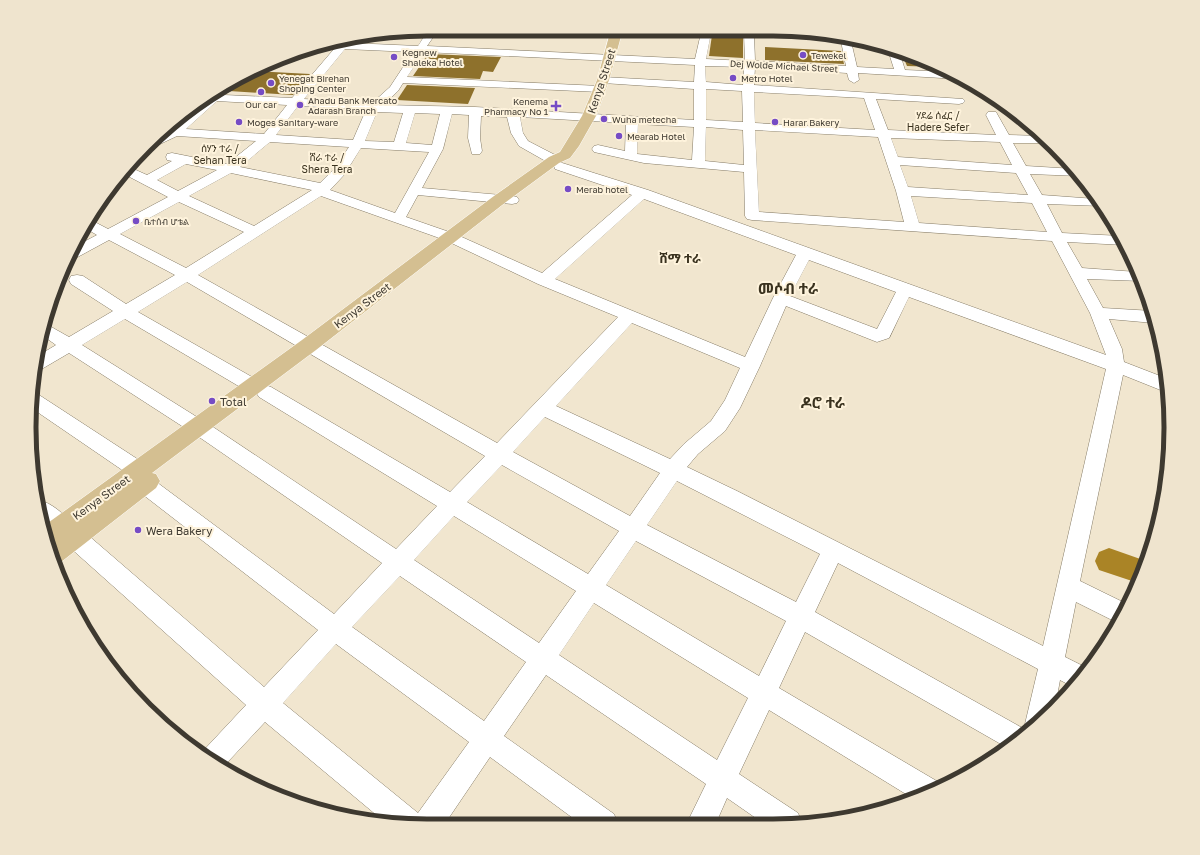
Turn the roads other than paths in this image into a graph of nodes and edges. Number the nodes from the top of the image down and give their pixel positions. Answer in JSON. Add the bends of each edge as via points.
{"nodes":[{"id":1,"x":430,"y":36,"type":"edge"},
{"id":2,"x":615,"y":36,"type":"edge"},
{"id":3,"x":706,"y":36,"type":"edge"},
{"id":4,"x":749,"y":36,"type":"edge"},
{"id":5,"x":846,"y":43,"type":"edge"},
{"id":6,"x":353,"y":44,"type":"edge"},
{"id":7,"x":343,"y":46,"type":"edge"},
{"id":8,"x":421,"y":50,"type":"junction"},
{"id":9,"x":895,"y":56,"type":"edge"},
{"id":10,"x":610,"y":58,"type":"junction"},
{"id":11,"x":700,"y":62,"type":"junction"},
{"id":12,"x":750,"y":64,"type":"junction"},
{"id":13,"x":407,"y":69,"type":"junction"},
{"id":14,"x":851,"y":69,"type":"junction"},
{"id":15,"x":900,"y":72,"type":"junction"},
{"id":16,"x":490,"y":74,"type":"junction"},
{"id":17,"x":943,"y":75,"type":"edge"},
{"id":18,"x":400,"y":80,"type":"junction"},
{"id":19,"x":602,"y":82,"type":"junction"},
{"id":20,"x":484,"y":84,"type":"junction"},
{"id":21,"x":700,"y":85,"type":"junction"},
{"id":22,"x":748,"y":88,"type":"junction"},
{"id":23,"x":862,"y":94,"type":"junction"},
{"id":24,"x":216,"y":98,"type":"edge"},
{"id":25,"x":959,"y":101,"type":"dead end"},
{"id":26,"x":295,"y":102,"type":"junction"},
{"id":27,"x":373,"y":108,"type":"junction"},
{"id":28,"x":410,"y":109,"type":"junction"},
{"id":29,"x":452,"y":110,"type":"junction"},
{"id":30,"x":475,"y":111,"type":"junction"},
{"id":31,"x":512,"y":113,"type":"junction"},
{"id":32,"x":192,"y":114,"type":"edge"},
{"id":33,"x":992,"y":114,"type":"dead end"},
{"id":34,"x":589,"y":116,"type":"junction"},
{"id":35,"x":632,"y":120,"type":"junction"},
{"id":36,"x":700,"y":123,"type":"junction"},
{"id":37,"x":749,"y":126,"type":"junction"},
{"id":38,"x":175,"y":132,"type":"junction"},
{"id":39,"x":884,"y":134,"type":"junction"},
{"id":40,"x":165,"y":137,"type":"edge"},
{"id":41,"x":267,"y":138,"type":"junction"},
{"id":42,"x":1006,"y":139,"type":"junction"},
{"id":43,"x":1038,"y":140,"type":"edge"},
{"id":44,"x":358,"y":143,"type":"junction"},
{"id":45,"x":399,"y":145,"type":"junction"},
{"id":46,"x":437,"y":148,"type":"junction"},
{"id":47,"x":598,"y":149,"type":"dead end"},
{"id":48,"x":476,"y":151,"type":"dead end"},
{"id":49,"x":631,"y":157,"type":"junction"},
{"id":50,"x":560,"y":160,"type":"junction"},
{"id":51,"x":893,"y":161,"type":"junction"},
{"id":52,"x":698,"y":165,"type":"junction"},
{"id":53,"x":231,"y":168,"type":"junction"},
{"id":54,"x":750,"y":169,"type":"junction"},
{"id":55,"x":1020,"y":169,"type":"junction"},
{"id":56,"x":130,"y":172,"type":"edge"},
{"id":57,"x":1069,"y":172,"type":"edge"},
{"id":58,"x":146,"y":181,"type":"junction"},
{"id":59,"x":322,"y":189,"type":"junction"},
{"id":60,"x":414,"y":191,"type":"junction"},
{"id":61,"x":903,"y":191,"type":"junction"},
{"id":62,"x":643,"y":193,"type":"junction"},
{"id":63,"x":179,"y":197,"type":"junction"},
{"id":64,"x":1037,"y":199,"type":"junction"},
{"id":65,"x":506,"y":200,"type":"junction"},
{"id":66,"x":1093,"y":203,"type":"edge"},
{"id":67,"x":752,"y":216,"type":"junction"},
{"id":68,"x":398,"y":219,"type":"junction"},
{"id":69,"x":724,"y":224,"type":"junction"},
{"id":70,"x":92,"y":226,"type":"edge"},
{"id":71,"x":913,"y":227,"type":"junction"},
{"id":72,"x":255,"y":232,"type":"junction"},
{"id":73,"x":108,"y":235,"type":"junction"},
{"id":74,"x":1056,"y":237,"type":"junction"},
{"id":75,"x":455,"y":239,"type":"junction"},
{"id":76,"x":1117,"y":241,"type":"edge"},
{"id":77,"x":77,"y":251,"type":"edge"},
{"id":78,"x":805,"y":253,"type":"junction"},
{"id":79,"x":1077,"y":273,"type":"junction"},
{"id":80,"x":187,"y":275,"type":"junction"},
{"id":81,"x":1134,"y":278,"type":"edge"},
{"id":82,"x":77,"y":280,"type":"dead end"},
{"id":83,"x":544,"y":280,"type":"junction"},
{"id":84,"x":905,"y":290,"type":"junction"},
{"id":85,"x":781,"y":298,"type":"junction"},
{"id":86,"x":126,"y":312,"type":"junction"},
{"id":87,"x":1098,"y":313,"type":"junction"},
{"id":88,"x":629,"y":316,"type":"junction"},
{"id":89,"x":1148,"y":317,"type":"edge"},
{"id":90,"x":48,"y":332,"type":"edge"},
{"id":91,"x":69,"y":346,"type":"junction"},
{"id":92,"x":314,"y":347,"type":"junction"},
{"id":93,"x":42,"y":361,"type":"edge"},
{"id":94,"x":1116,"y":365,"type":"junction"},
{"id":95,"x":751,"y":366,"type":"junction"},
{"id":96,"x":1162,"y":383,"type":"edge"},
{"id":97,"x":259,"y":389,"type":"junction"},
{"id":98,"x":37,"y":403,"type":"edge"},
{"id":99,"x":543,"y":408,"type":"junction"},
{"id":100,"x":203,"y":430,"type":"junction"},
{"id":101,"x":499,"y":454,"type":"junction"},
{"id":102,"x":674,"y":469,"type":"junction"},
{"id":103,"x":141,"y":477,"type":"junction"},
{"id":104,"x":453,"y":504,"type":"junction"},
{"id":105,"x":46,"y":515,"type":"edge"},
{"id":106,"x":633,"y":528,"type":"junction"},
{"id":107,"x":62,"y":533,"type":"edge"},
{"id":108,"x":55,"y":547,"type":"edge"},
{"id":109,"x":833,"y":550,"type":"junction"},
{"id":110,"x":398,"y":562,"type":"junction"},
{"id":111,"x":1069,"y":587,"type":"junction"},
{"id":112,"x":591,"y":588,"type":"junction"},
{"id":113,"x":1118,"y":612,"type":"edge"},
{"id":114,"x":801,"y":617,"type":"junction"},
{"id":115,"x":335,"y":629,"type":"junction"},
{"id":116,"x":543,"y":658,"type":"junction"},
{"id":117,"x":1052,"y":663,"type":"junction"},
{"id":118,"x":1076,"y":675,"type":"edge"},
{"id":119,"x":764,"y":694,"type":"junction"},
{"id":120,"x":264,"y":704,"type":"junction"},
{"id":121,"x":1041,"y":712,"type":"edge"},
{"id":122,"x":1013,"y":737,"type":"edge"},
{"id":123,"x":486,"y":739,"type":"junction"},
{"id":124,"x":215,"y":756,"type":"edge"},
{"id":125,"x":723,"y":779,"type":"junction"},
{"id":126,"x":924,"y":788,"type":"edge"},
{"id":127,"x":402,"y":818,"type":"edge"},
{"id":128,"x":431,"y":819,"type":"edge"},
{"id":129,"x":597,"y":819,"type":"edge"},
{"id":130,"x":703,"y":819,"type":"edge"},
{"id":131,"x":782,"y":819,"type":"edge"}],
"edges":[{"from":1,"to":8,"type":"street"},
{"from":2,"to":10,"type":"main road","name":"Kenya Street"},
{"from":3,"to":11,"type":"street"},
{"from":4,"to":12,"type":"street"},
{"from":5,"to":14,"type":"street"},
{"from":6,"to":8,"type":"street","name":"Dej Wolde Michael Street"},
{"from":7,"to":26,"type":"street"},
{"from":8,"to":10,"type":"street","name":"Dej Wolde Michael Street"},
{"from":8,"to":13,"type":"street"},
{"from":9,"to":15,"type":"street"},
{"from":10,"to":11,"type":"street","name":"Dej Wolde Michael Street"},
{"from":10,"to":19,"type":"main road","name":"Kenya Street"},
{"from":11,"to":12,"type":"street","name":"Dej Wolde Michael Street"},
{"from":11,"to":21,"type":"street"},
{"from":12,"to":14,"type":"street","name":"Dej Wolde Michael Street"},
{"from":12,"to":22,"type":"street"},
{"from":13,"to":16,"type":"street"},
{"from":13,"to":18,"type":"street"},
{"from":14,"to":15,"type":"street","name":"Dej Wolde Michael Street"},
{"from":14,"to":23,"type":"street"},
{"from":15,"to":17,"type":"street","name":"Dej Wolde Michael Street"},
{"from":16,"to":19,"type":"street"},
{"from":16,"to":20,"type":"street"},
{"from":18,"to":20,"type":"street"},
{"from":18,"to":27,"type":"street"},
{"from":19,"to":20,"type":"street"},
{"from":19,"to":21,"type":"street"},
{"from":19,"to":34,"type":"main road","name":"Kenya Street"},
{"from":20,"to":29,"type":"street"},
{"from":21,"to":22,"type":"street"},
{"from":21,"to":36,"type":"street"},
{"from":22,"to":23,"type":"street"},
{"from":22,"to":37,"type":"street"},
{"from":23,"to":25,"type":"street"},
{"from":23,"to":39,"type":"street","via":[[870,97]]},
{"from":24,"to":26,"type":"street"},
{"from":26,"to":27,"type":"street"},
{"from":26,"to":41,"type":"street"},
{"from":27,"to":28,"type":"street"},
{"from":27,"to":44,"type":"street"},
{"from":28,"to":29,"type":"street"},
{"from":28,"to":45,"type":"street"},
{"from":29,"to":30,"type":"street"},
{"from":29,"to":46,"type":"street"},
{"from":30,"to":31,"type":"street"},
{"from":30,"to":48,"type":"street"},
{"from":31,"to":34,"type":"street"},
{"from":31,"to":50,"type":"street","via":[[517,134],[523,143]]},
{"from":32,"to":38,"type":"street"},
{"from":33,"to":42,"type":"street"},
{"from":34,"to":35,"type":"street"},
{"from":34,"to":50,"type":"main road","name":"Kenya Street","via":[[572,146]]},
{"from":35,"to":36,"type":"street"},
{"from":35,"to":49,"type":"street"},
{"from":36,"to":37,"type":"street"},
{"from":36,"to":52,"type":"street"},
{"from":37,"to":39,"type":"street"},
{"from":37,"to":54,"type":"street"},
{"from":38,"to":40,"type":"street"},
{"from":38,"to":41,"type":"street"},
{"from":39,"to":42,"type":"street"},
{"from":39,"to":51,"type":"street"},
{"from":41,"to":44,"type":"street"},
{"from":41,"to":53,"type":"street"},
{"from":42,"to":43,"type":"street"},
{"from":42,"to":55,"type":"street"},
{"from":44,"to":45,"type":"street"},
{"from":44,"to":59,"type":"street","via":[[338,172]]},
{"from":45,"to":46,"type":"street"},
{"from":46,"to":60,"type":"street"},
{"from":47,"to":49,"type":"street"},
{"from":49,"to":52,"type":"street"},
{"from":50,"to":62,"type":"street"},
{"from":50,"to":65,"type":"main road","name":"Kenya Street"},
{"from":51,"to":55,"type":"street"},
{"from":51,"to":61,"type":"street"},
{"from":52,"to":54,"type":"street"},
{"from":53,"to":58,"type":"street","via":[[178,158]]},
{"from":53,"to":59,"type":"street"},
{"from":53,"to":63,"type":"street"},
{"from":54,"to":67,"type":"street"},
{"from":55,"to":57,"type":"street"},
{"from":55,"to":64,"type":"street"},
{"from":56,"to":58,"type":"street"},
{"from":58,"to":63,"type":"street"},
{"from":59,"to":68,"type":"street"},
{"from":59,"to":72,"type":"street"},
{"from":60,"to":65,"type":"street"},
{"from":60,"to":68,"type":"street"},
{"from":61,"to":64,"type":"street"},
{"from":61,"to":71,"type":"street"},
{"from":62,"to":69,"type":"street"},
{"from":62,"to":83,"type":"street"},
{"from":63,"to":72,"type":"street"},
{"from":63,"to":73,"type":"street"},
{"from":64,"to":66,"type":"street"},
{"from":64,"to":74,"type":"street"},
{"from":65,"to":75,"type":"main road","name":"Kenya Street"},
{"from":67,"to":69,"type":"street"},
{"from":67,"to":71,"type":"street"},
{"from":68,"to":75,"type":"street"},
{"from":69,"to":78,"type":"street"},
{"from":70,"to":73,"type":"street"},
{"from":71,"to":74,"type":"street"},
{"from":72,"to":80,"type":"street"},
{"from":73,"to":77,"type":"street"},
{"from":73,"to":80,"type":"street"},
{"from":74,"to":76,"type":"street"},
{"from":74,"to":79,"type":"street"},
{"from":75,"to":83,"type":"street"},
{"from":75,"to":92,"type":"main road","name":"Kenya Street"},
{"from":78,"to":84,"type":"street"},
{"from":78,"to":85,"type":"street"},
{"from":79,"to":81,"type":"street"},
{"from":79,"to":87,"type":"street"},
{"from":80,"to":86,"type":"street"},
{"from":80,"to":92,"type":"street"},
{"from":82,"to":86,"type":"street"},
{"from":83,"to":88,"type":"street"},
{"from":84,"to":85,"type":"street","via":[[883,334],[877,336]]},
{"from":84,"to":94,"type":"street"},
{"from":85,"to":95,"type":"street"},
{"from":86,"to":91,"type":"street"},
{"from":86,"to":97,"type":"street"},
{"from":87,"to":89,"type":"street"},
{"from":87,"to":94,"type":"street","via":[[1113,349]]},
{"from":88,"to":95,"type":"street"},
{"from":88,"to":99,"type":"street"},
{"from":90,"to":91,"type":"street"},
{"from":91,"to":93,"type":"street"},
{"from":91,"to":100,"type":"street"},
{"from":92,"to":97,"type":"main road","name":"Kenya Street"},
{"from":92,"to":101,"type":"street"},
{"from":94,"to":96,"type":"street"},
{"from":94,"to":111,"type":"street"},
{"from":95,"to":102,"type":"street","via":[[733,403],[718,426]]},
{"from":97,"to":100,"type":"main road","name":"Kenya Street"},
{"from":97,"to":104,"type":"street"},
{"from":98,"to":103,"type":"street"},
{"from":99,"to":101,"type":"street"},
{"from":99,"to":102,"type":"street"},
{"from":100,"to":103,"type":"main road","name":"Kenya Street"},
{"from":100,"to":110,"type":"street"},
{"from":101,"to":104,"type":"street"},
{"from":101,"to":106,"type":"street"},
{"from":102,"to":106,"type":"street"},
{"from":102,"to":109,"type":"street"},
{"from":103,"to":107,"type":"main road","name":"Kenya Street"},
{"from":103,"to":115,"type":"street"},
{"from":104,"to":110,"type":"street"},
{"from":104,"to":112,"type":"street"},
{"from":105,"to":107,"type":"street"},
{"from":106,"to":112,"type":"street"},
{"from":106,"to":114,"type":"street"},
{"from":107,"to":108,"type":"main road","name":"Kenya Street"},
{"from":107,"to":120,"type":"street"},
{"from":109,"to":114,"type":"street"},
{"from":109,"to":117,"type":"street"},
{"from":110,"to":115,"type":"street"},
{"from":110,"to":116,"type":"street"},
{"from":111,"to":113,"type":"street"},
{"from":111,"to":117,"type":"street"},
{"from":112,"to":116,"type":"street"},
{"from":112,"to":119,"type":"street"},
{"from":114,"to":119,"type":"street"},
{"from":114,"to":122,"type":"street"},
{"from":115,"to":120,"type":"street"},
{"from":115,"to":123,"type":"street"},
{"from":116,"to":123,"type":"street"},
{"from":116,"to":125,"type":"street"},
{"from":117,"to":118,"type":"street"},
{"from":117,"to":121,"type":"street"},
{"from":119,"to":125,"type":"street"},
{"from":119,"to":126,"type":"street"},
{"from":120,"to":124,"type":"street"},
{"from":120,"to":127,"type":"street"},
{"from":123,"to":128,"type":"street"},
{"from":123,"to":129,"type":"street"},
{"from":125,"to":130,"type":"street"},
{"from":125,"to":131,"type":"street"}]}
